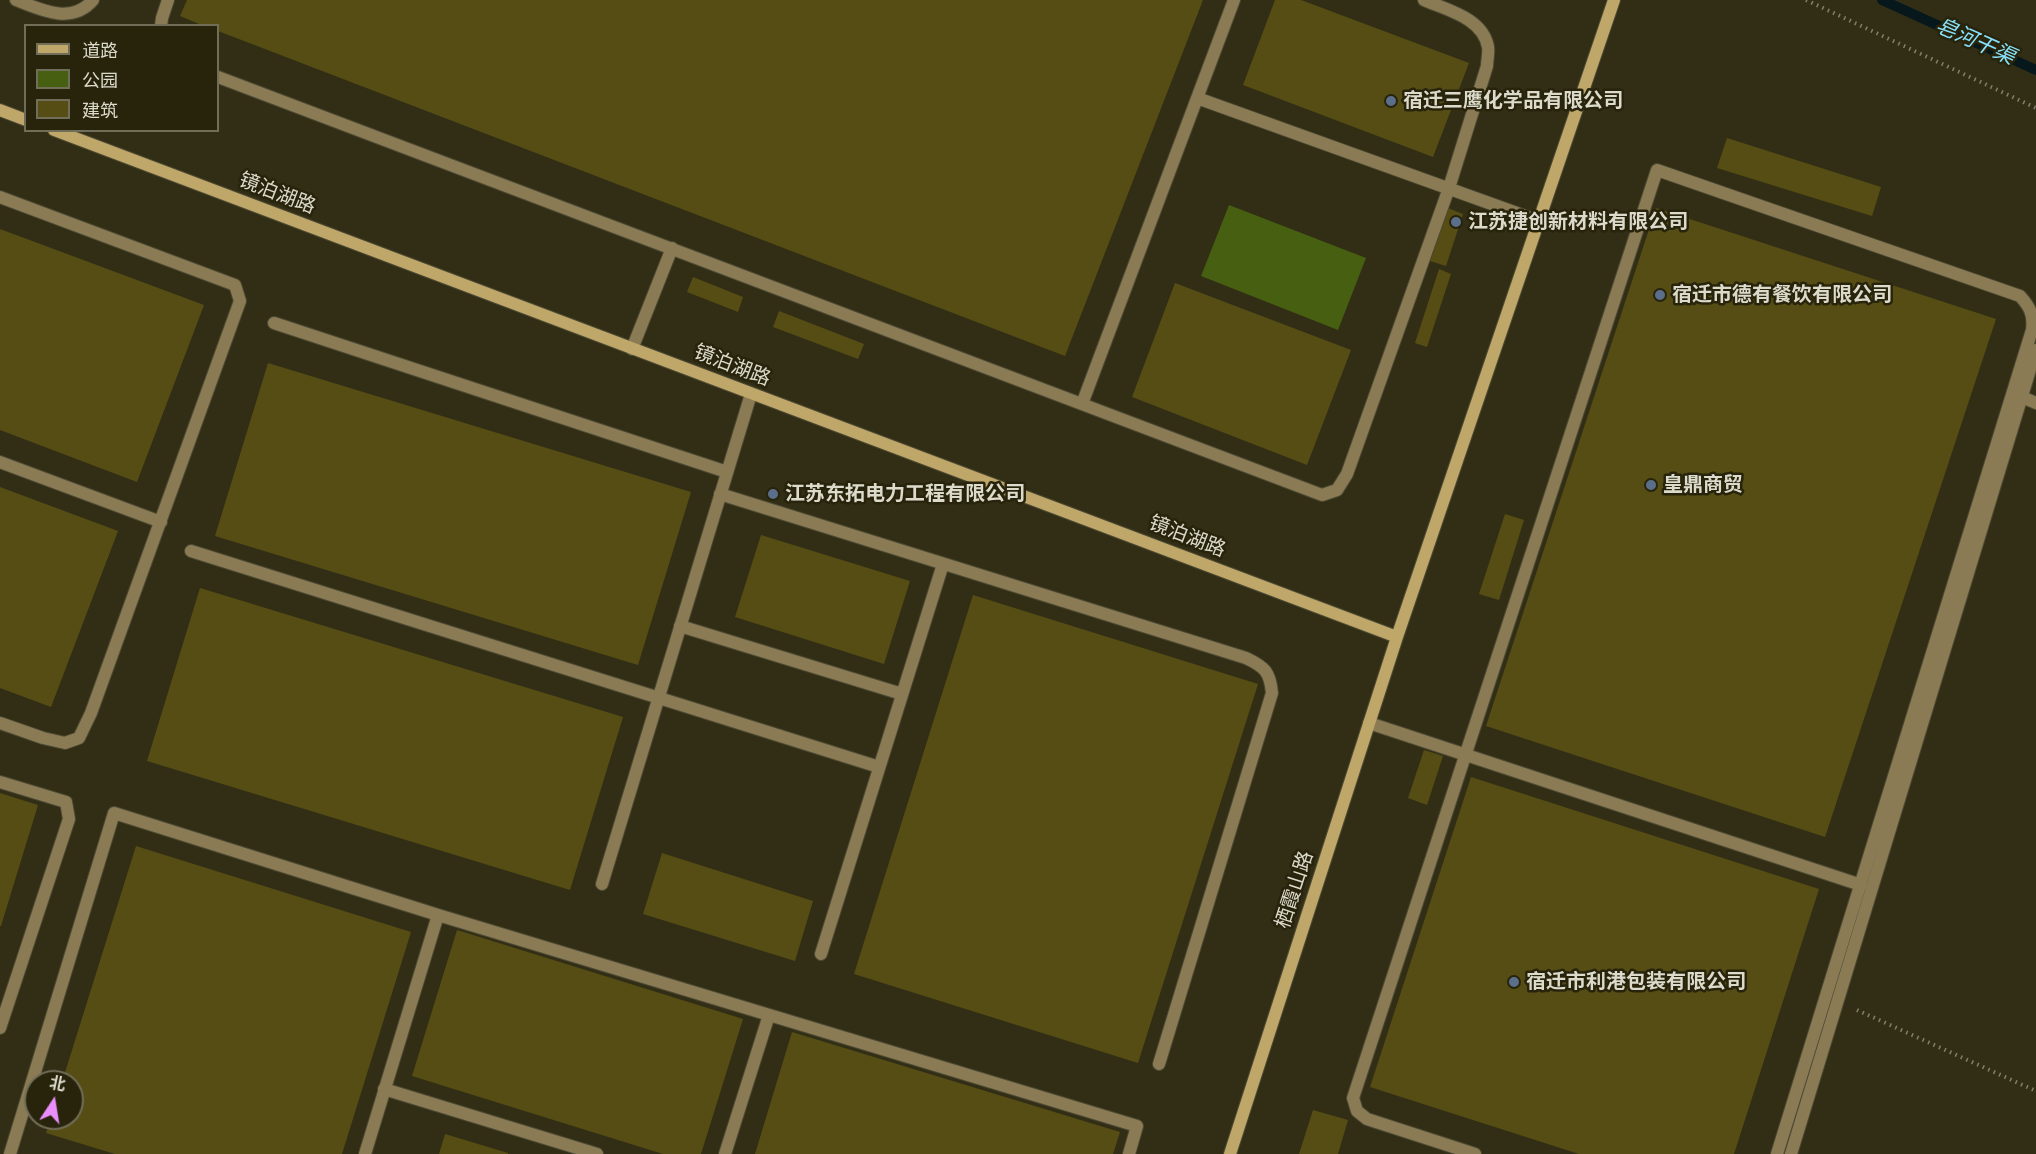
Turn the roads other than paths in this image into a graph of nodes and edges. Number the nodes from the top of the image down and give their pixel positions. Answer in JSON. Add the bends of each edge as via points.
{"nodes":[{"id":1,"x":16,"y":0,"type":"edge"},
{"id":2,"x":93,"y":0,"type":"edge"},
{"id":3,"x":168,"y":0,"type":"edge"},
{"id":4,"x":1234,"y":0,"type":"edge"},
{"id":5,"x":1424,"y":0,"type":"edge"},
{"id":6,"x":1614,"y":0,"type":"edge"},
{"id":7,"x":161,"y":24,"type":"edge"},
{"id":8,"x":219,"y":76,"type":"edge"},
{"id":9,"x":1197,"y":98,"type":"junction"},
{"id":10,"x":0,"y":110,"type":"edge"},
{"id":11,"x":24,"y":119,"type":"edge"},
{"id":12,"x":59,"y":132,"type":"edge"},
{"id":13,"x":1449,"y":188,"type":"junction"},
{"id":14,"x":0,"y":198,"type":"edge"},
{"id":15,"x":1539,"y":221,"type":"junction"},
{"id":16,"x":672,"y":249,"type":"junction"},
{"id":17,"x":274,"y":323,"type":"dead end"},
{"id":18,"x":632,"y":349,"type":"junction"},
{"id":19,"x":2036,"y":350,"type":"edge"},
{"id":20,"x":751,"y":394,"type":"junction"},
{"id":21,"x":2022,"y":397,"type":"junction"},
{"id":22,"x":2036,"y":403,"type":"edge"},
{"id":23,"x":1082,"y":404,"type":"junction"},
{"id":24,"x":0,"y":462,"type":"edge"},
{"id":25,"x":727,"y":472,"type":"junction"},
{"id":26,"x":720,"y":494,"type":"junction"},
{"id":27,"x":161,"y":522,"type":"junction"},
{"id":28,"x":191,"y":551,"type":"dead end"},
{"id":29,"x":943,"y":564,"type":"junction"},
{"id":30,"x":680,"y":626,"type":"junction"},
{"id":31,"x":1397,"y":637,"type":"junction"},
{"id":32,"x":902,"y":694,"type":"junction"},
{"id":33,"x":659,"y":697,"type":"junction"},
{"id":34,"x":0,"y":723,"type":"edge"},
{"id":35,"x":1369,"y":723,"type":"junction"},
{"id":36,"x":1464,"y":755,"type":"junction"},
{"id":37,"x":879,"y":767,"type":"junction"},
{"id":38,"x":0,"y":782,"type":"edge"},
{"id":39,"x":602,"y":884,"type":"dead end"},
{"id":40,"x":1860,"y":885,"type":"junction"},
{"id":41,"x":438,"y":915,"type":"junction"},
{"id":42,"x":821,"y":954,"type":"dead end"},
{"id":43,"x":769,"y":1015,"type":"junction"},
{"id":44,"x":0,"y":1028,"type":"edge"},
{"id":45,"x":1159,"y":1064,"type":"dead end"},
{"id":46,"x":384,"y":1089,"type":"junction"},
{"id":47,"x":10,"y":1154,"type":"edge"},
{"id":48,"x":365,"y":1154,"type":"edge"},
{"id":49,"x":597,"y":1154,"type":"edge"},
{"id":50,"x":725,"y":1154,"type":"edge"},
{"id":51,"x":1128,"y":1154,"type":"edge"},
{"id":52,"x":1230,"y":1154,"type":"edge"},
{"id":53,"x":1475,"y":1154,"type":"edge"},
{"id":54,"x":1777,"y":1154,"type":"edge"},
{"id":55,"x":1791,"y":1154,"type":"edge"}],
"edges":[{"from":1,"to":2,"type":"lane","via":[[48,13],[72,14]]},
{"from":3,"to":7,"type":"lane"},
{"from":4,"to":9,"type":"lane"},
{"from":5,"to":13,"type":"lane","via":[[1469,20],[1482,32],[1488,48],[1487,66]]},
{"from":6,"to":15,"type":"street","name":"栖霞山路"},
{"from":8,"to":16,"type":"lane"},
{"from":9,"to":13,"type":"lane"},
{"from":9,"to":23,"type":"lane"},
{"from":10,"to":11,"type":"street"},
{"from":12,"to":18,"type":"street","name":"镜泊湖路"},
{"from":13,"to":15,"type":"lane"},
{"from":13,"to":23,"type":"lane","via":[[1347,474],[1337,490],[1322,495]]},
{"from":14,"to":27,"type":"lane","via":[[235,285],[240,301],[235,320]]},
{"from":15,"to":31,"type":"street","name":"栖霞山路"},
{"from":16,"to":18,"type":"lane"},
{"from":16,"to":23,"type":"lane"},
{"from":17,"to":25,"type":"lane"},
{"from":18,"to":20,"type":"street","name":"镜泊湖路"},
{"from":19,"to":21,"type":"lane"},
{"from":20,"to":25,"type":"lane"},
{"from":20,"to":31,"type":"street","name":"镜泊湖路"},
{"from":21,"to":22,"type":"lane"},
{"from":21,"to":55,"type":"lane"},
{"from":24,"to":27,"type":"lane"},
{"from":25,"to":26,"type":"lane"},
{"from":26,"to":29,"type":"lane"},
{"from":26,"to":30,"type":"lane"},
{"from":27,"to":34,"type":"lane","via":[[80,738],[65,743]]},
{"from":28,"to":33,"type":"lane"},
{"from":29,"to":32,"type":"lane"},
{"from":29,"to":45,"type":"lane","via":[[1246,658],[1262,665],[1271,679],[1268,709]]},
{"from":30,"to":32,"type":"lane"},
{"from":30,"to":33,"type":"lane"},
{"from":31,"to":35,"type":"street","name":"栖霞山路"},
{"from":32,"to":37,"type":"lane"},
{"from":33,"to":37,"type":"lane"},
{"from":33,"to":39,"type":"lane"},
{"from":35,"to":36,"type":"lane"},
{"from":35,"to":52,"type":"street","name":"栖霞山路"},
{"from":36,"to":40,"type":"lane"},
{"from":36,"to":40,"type":"lane","via":[[1657,170],[2020,296],[2033,316],[2029,341]]},
{"from":36,"to":53,"type":"lane","via":[[1353,1098],[1357,1111],[1367,1119]]},
{"from":37,"to":42,"type":"lane"},
{"from":38,"to":44,"type":"lane","via":[[66,802],[69,819]]},
{"from":40,"to":54,"type":"lane"},
{"from":41,"to":43,"type":"lane"},
{"from":41,"to":46,"type":"lane"},
{"from":41,"to":47,"type":"lane","via":[[114,813]]},
{"from":43,"to":50,"type":"lane"},
{"from":43,"to":51,"type":"lane","via":[[1137,1126]]},
{"from":46,"to":48,"type":"lane"},
{"from":46,"to":49,"type":"lane"}]}
